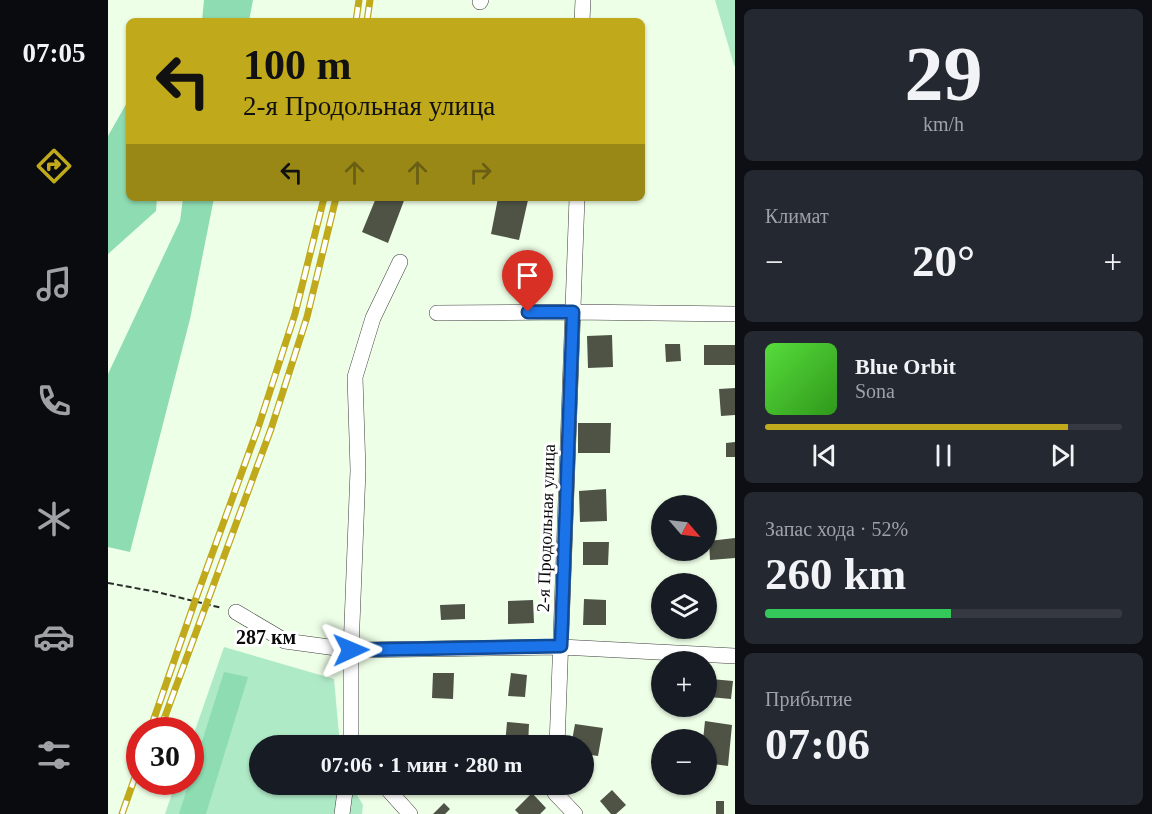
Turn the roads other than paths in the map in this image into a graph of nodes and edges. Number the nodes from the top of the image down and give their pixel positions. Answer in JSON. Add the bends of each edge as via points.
{"nodes":[{"id":1,"x":583,"y":0,"type":"edge"},
{"id":2,"x":582,"y":18,"type":"edge"},
{"id":3,"x":577,"y":201,"type":"edge"},
{"id":4,"x":400,"y":262,"type":"dead end"},
{"id":5,"x":573,"y":312,"type":"junction"},
{"id":6,"x":437,"y":314,"type":"dead end"},
{"id":7,"x":735,"y":314,"type":"edge"},
{"id":8,"x":236,"y":612,"type":"road end"},
{"id":9,"x":561,"y":646,"type":"junction"},
{"id":10,"x":351,"y":650,"type":"junction"},
{"id":11,"x":735,"y":656,"type":"edge"},
{"id":12,"x":351,"y":735,"type":"edge"},
{"id":13,"x":557,"y":735,"type":"edge"},
{"id":14,"x":345,"y":795,"type":"edge"},
{"id":15,"x":393,"y":795,"type":"edge"},
{"id":16,"x":557,"y":795,"type":"edge"},
{"id":17,"x":342,"y":814,"type":"edge"},
{"id":18,"x":410,"y":814,"type":"edge"},
{"id":19,"x":575,"y":814,"type":"edge"}],
"edges":[{"from":1,"to":2,"type":"street"},
{"from":3,"to":5,"type":"street","name":"2-я Продольная улица"},
{"from":4,"to":10,"type":"street","via":[[373,318],[355,377],[358,470]]},
{"from":5,"to":6,"type":"street"},
{"from":5,"to":7,"type":"street"},
{"from":5,"to":9,"type":"street","name":"2-я Продольная улица"},
{"from":8,"to":10,"type":"street","via":[[285,641]]},
{"from":9,"to":10,"type":"street"},
{"from":9,"to":11,"type":"street"},
{"from":9,"to":13,"type":"street","name":"2-я Продольная улица"},
{"from":10,"to":12,"type":"street"},
{"from":14,"to":17,"type":"street"},
{"from":15,"to":18,"type":"street"},
{"from":16,"to":19,"type":"street"}]}
